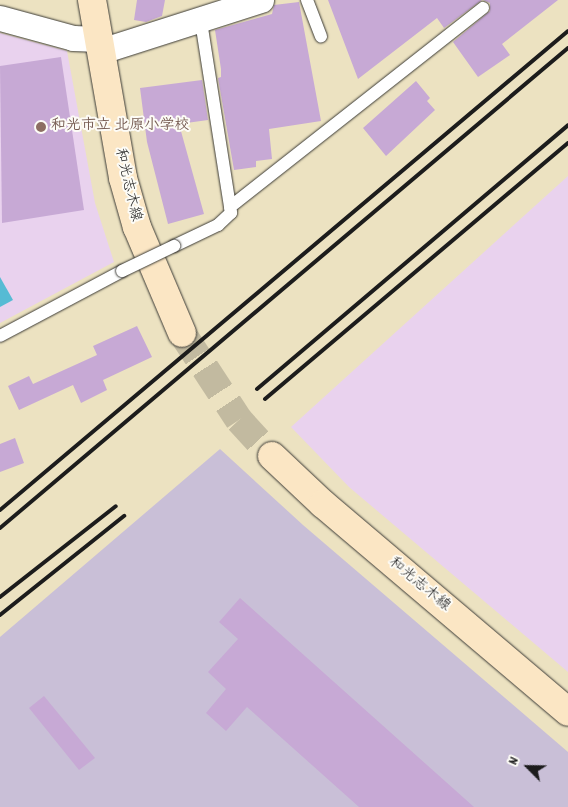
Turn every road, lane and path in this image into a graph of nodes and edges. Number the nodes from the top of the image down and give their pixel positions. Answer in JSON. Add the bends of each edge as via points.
{"nodes":[{"id":1,"x":92,"y":0,"type":"edge"},
{"id":2,"x":261,"y":0,"type":"edge"},
{"id":3,"x":307,"y":0,"type":"edge"},
{"id":4,"x":483,"y":8,"type":"dead end"},
{"id":5,"x":198,"y":10,"type":"edge"},
{"id":6,"x":0,"y":18,"type":"edge"},
{"id":7,"x":320,"y":36,"type":"dead end"},
{"id":8,"x":100,"y":45,"type":"junction"},
{"id":9,"x":230,"y":207,"type":"junction"},
{"id":10,"x":182,"y":332,"type":"tunnel mouth"},
{"id":11,"x":0,"y":336,"type":"edge"},
{"id":12,"x":272,"y":456,"type":"tunnel mouth"},
{"id":13,"x":568,"y":712,"type":"edge"}],
"edges":[{"from":1,"to":8,"type":"main road","name":"和光志木線"},
{"from":2,"to":5,"type":"street"},
{"from":3,"to":7,"type":"lane"},
{"from":4,"to":9,"type":"lane"},
{"from":5,"to":8,"type":"street"},
{"from":5,"to":9,"type":"lane"},
{"from":6,"to":8,"type":"street"},
{"from":8,"to":10,"type":"main road","name":"和光志木線","via":[[124,178],[137,227]]},
{"from":9,"to":11,"type":"lane","bridge":true,"via":[[231,213],[218,225],[122,271]]},
{"from":12,"to":13,"type":"main road","name":"和光志木線","via":[[323,504]]}]}
